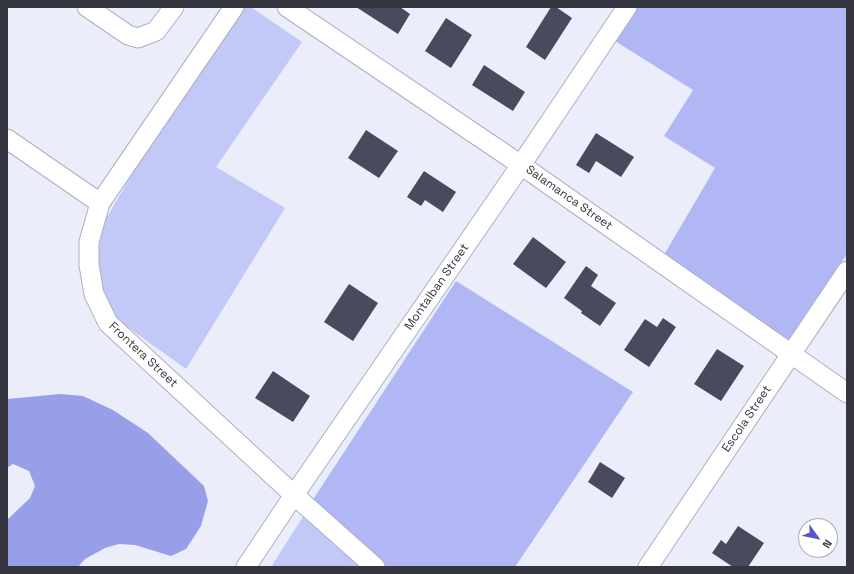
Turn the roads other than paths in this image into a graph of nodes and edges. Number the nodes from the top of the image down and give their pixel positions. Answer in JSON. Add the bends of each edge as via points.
{"nodes":[{"id":1,"x":87,"y":7,"type":"edge"},
{"id":2,"x":174,"y":7,"type":"edge"},
{"id":3,"x":234,"y":7,"type":"edge"},
{"id":4,"x":287,"y":7,"type":"edge"},
{"id":5,"x":627,"y":7,"type":"edge"},
{"id":6,"x":7,"y":139,"type":"edge"},
{"id":7,"x":521,"y":165,"type":"junction"},
{"id":8,"x":100,"y":202,"type":"junction"},
{"id":9,"x":847,"y":271,"type":"edge"},
{"id":10,"x":791,"y":354,"type":"junction"},
{"id":11,"x":847,"y":393,"type":"edge"},
{"id":12,"x":294,"y":495,"type":"junction"},
{"id":13,"x":246,"y":567,"type":"edge"},
{"id":14,"x":375,"y":567,"type":"edge"},
{"id":15,"x":648,"y":567,"type":"edge"}],
"edges":[{"from":1,"to":2,"type":"street","via":[[128,35],[138,38],[156,31]]},
{"from":3,"to":8,"type":"street","name":"Frontera Street"},
{"from":4,"to":7,"type":"street","name":"Salamanca Street"},
{"from":5,"to":7,"type":"street","name":"Montalban Street"},
{"from":6,"to":8,"type":"street"},
{"from":7,"to":10,"type":"street","name":"Salamanca Street"},
{"from":7,"to":12,"type":"street","name":"Montalban Street"},
{"from":8,"to":12,"type":"street","name":"Frontera Street","via":[[88,242],[88,265],[94,294],[108,323]]},
{"from":9,"to":10,"type":"street","name":"Escola Street"},
{"from":10,"to":11,"type":"street","name":"Salamanca Street"},
{"from":10,"to":15,"type":"street","name":"Escola Street"},
{"from":12,"to":13,"type":"street","name":"Montalban Street"},
{"from":12,"to":14,"type":"street","name":"Frontera Street"}]}
